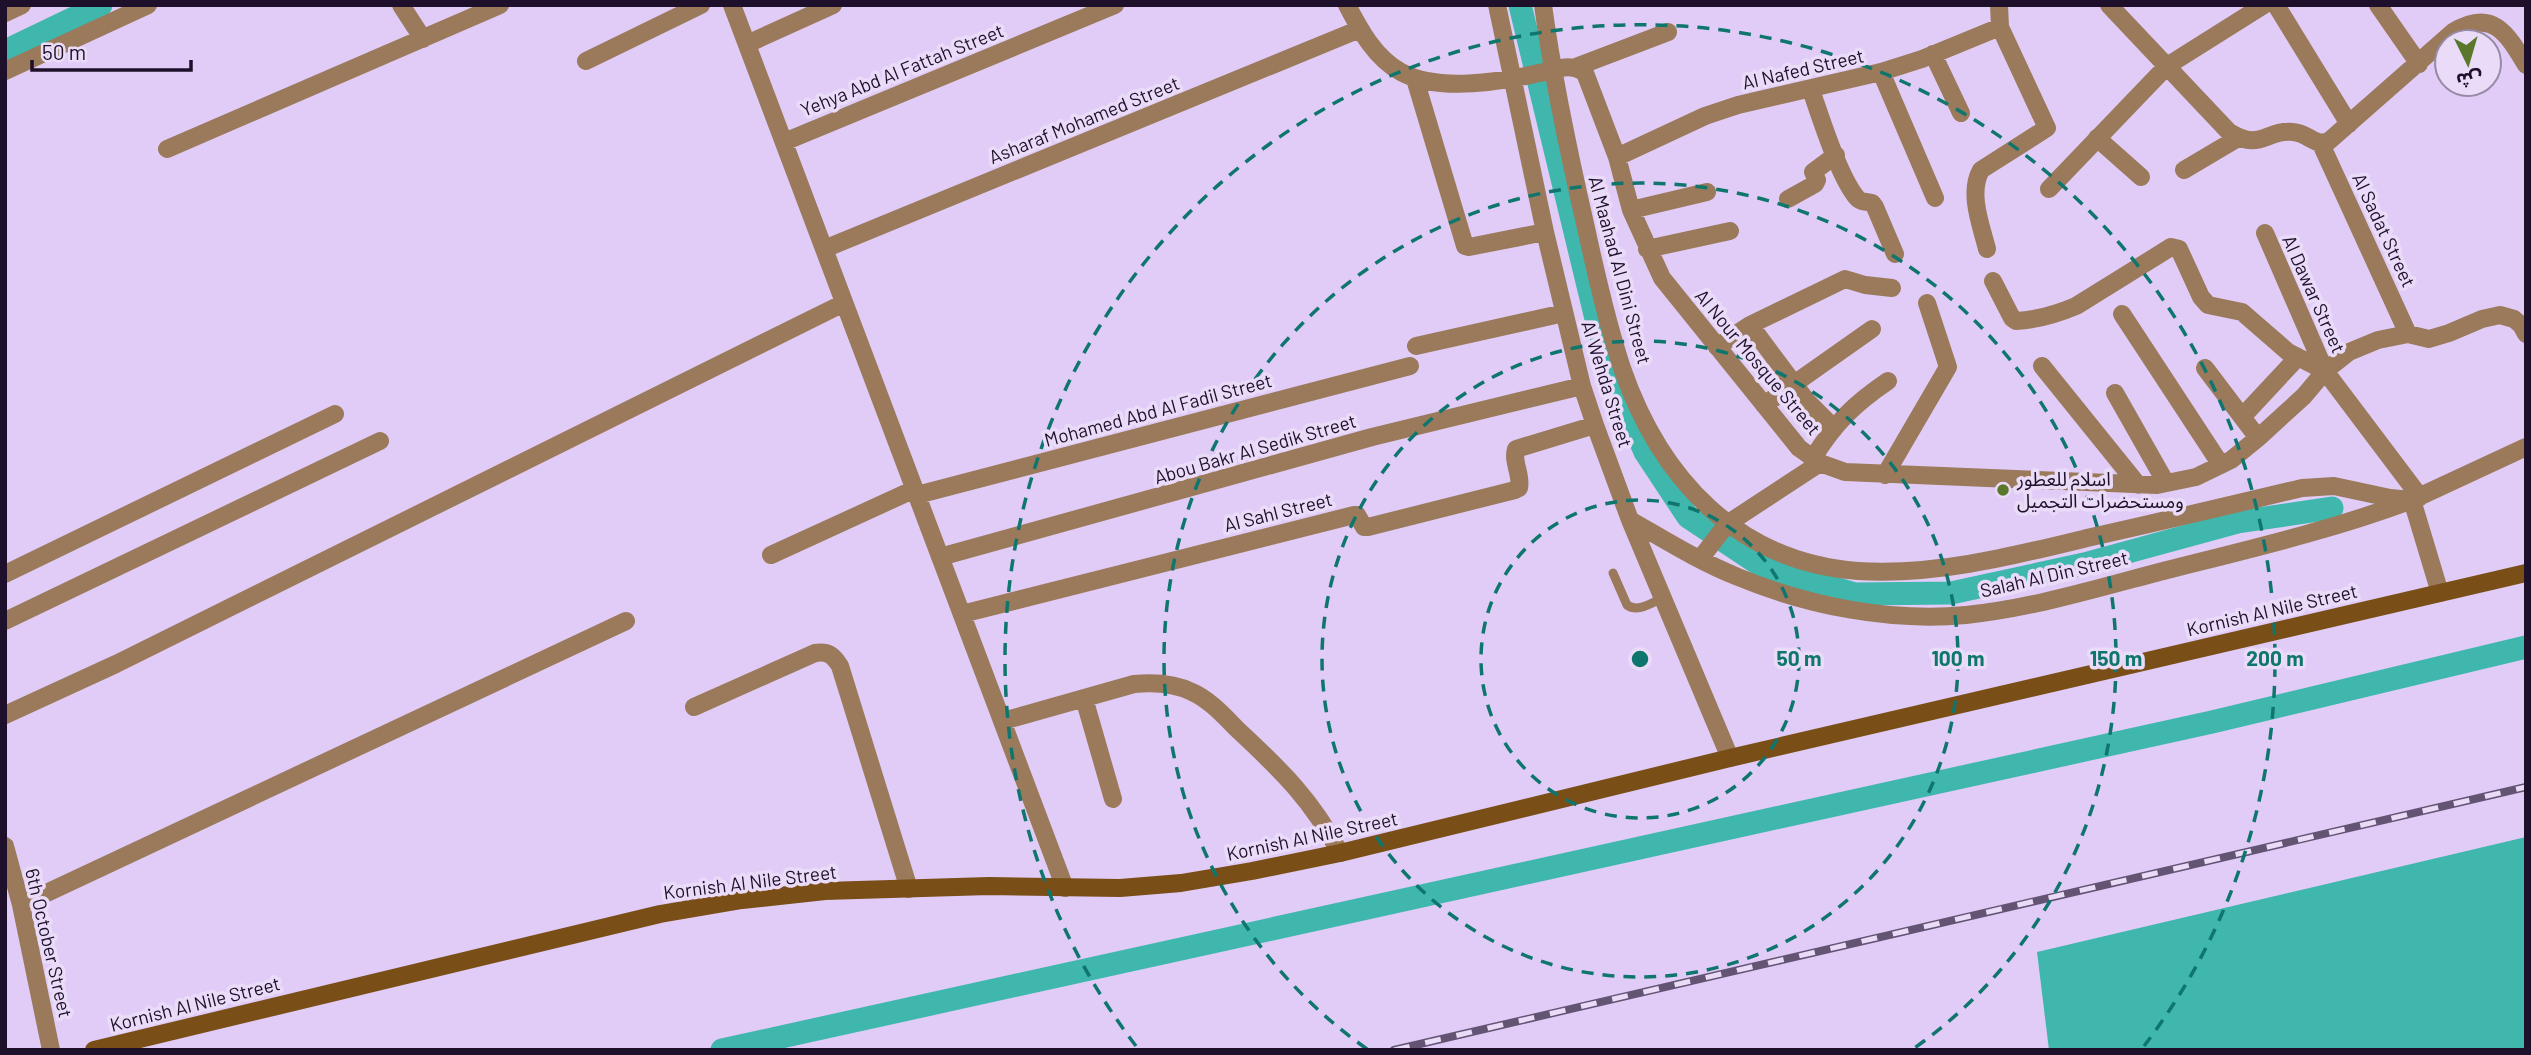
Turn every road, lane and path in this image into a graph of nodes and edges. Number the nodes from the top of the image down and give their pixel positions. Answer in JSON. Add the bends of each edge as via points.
{"nodes":[{"id":1,"x":22,"y":5,"type":"edge"},
{"id":2,"x":148,"y":5,"type":"edge"},
{"id":3,"x":401,"y":5,"type":"edge"},
{"id":4,"x":500,"y":5,"type":"edge"},
{"id":5,"x":701,"y":5,"type":"edge"},
{"id":6,"x":732,"y":5,"type":"edge"},
{"id":7,"x":834,"y":5,"type":"edge"},
{"id":8,"x":1115,"y":5,"type":"edge"},
{"id":9,"x":1347,"y":5,"type":"edge"},
{"id":10,"x":1497,"y":5,"type":"edge"},
{"id":11,"x":1542,"y":5,"type":"edge"},
{"id":12,"x":1999,"y":5,"type":"edge"},
{"id":13,"x":2109,"y":5,"type":"edge"},
{"id":14,"x":2264,"y":5,"type":"edge"},
{"id":15,"x":2276,"y":5,"type":"edge"},
{"id":16,"x":2378,"y":5,"type":"edge"},
{"id":17,"x":5,"y":13,"type":"edge"},
{"id":18,"x":2000,"y":27,"type":"junction"},
{"id":19,"x":1360,"y":29,"type":"junction"},
{"id":20,"x":1668,"y":32,"type":"dead end"},
{"id":21,"x":423,"y":39,"type":"junction"},
{"id":22,"x":747,"y":44,"type":"junction"},
{"id":23,"x":1933,"y":54,"type":"junction"},
{"id":24,"x":586,"y":61,"type":"dead end"},
{"id":25,"x":2419,"y":64,"type":"junction"},
{"id":26,"x":2526,"y":65,"type":"edge"},
{"id":27,"x":2167,"y":66,"type":"junction"},
{"id":28,"x":1576,"y":67,"type":"junction"},
{"id":29,"x":5,"y":71,"type":"edge"},
{"id":30,"x":1552,"y":71,"type":"junction"},
{"id":31,"x":1881,"y":72,"type":"junction"},
{"id":32,"x":1415,"y":79,"type":"junction"},
{"id":33,"x":1513,"y":79,"type":"junction"},
{"id":34,"x":1811,"y":90,"type":"junction"},
{"id":35,"x":1961,"y":113,"type":"dead end"},
{"id":36,"x":2349,"y":124,"type":"junction"},
{"id":37,"x":2097,"y":138,"type":"junction"},
{"id":38,"x":2238,"y":138,"type":"junction"},
{"id":39,"x":784,"y":142,"type":"junction"},
{"id":40,"x":2321,"y":144,"type":"junction"},
{"id":41,"x":167,"y":149,"type":"dead end"},
{"id":42,"x":1836,"y":155,"type":"junction"},
{"id":43,"x":1617,"y":157,"type":"junction"},
{"id":44,"x":2184,"y":170,"type":"dead end"},
{"id":45,"x":2141,"y":177,"type":"dead end"},
{"id":46,"x":2049,"y":188,"type":"dead end"},
{"id":47,"x":1707,"y":191,"type":"dead end"},
{"id":48,"x":1935,"y":198,"type":"dead end"},
{"id":49,"x":1788,"y":199,"type":"dead end"},
{"id":50,"x":1631,"y":210,"type":"junction"},
{"id":51,"x":1730,"y":230,"type":"dead end"},
{"id":52,"x":1545,"y":232,"type":"junction"},
{"id":53,"x":2265,"y":233,"type":"dead end"},
{"id":54,"x":824,"y":249,"type":"junction"},
{"id":55,"x":1647,"y":249,"type":"junction"},
{"id":56,"x":1987,"y":249,"type":"dead end"},
{"id":57,"x":1895,"y":254,"type":"dead end"},
{"id":58,"x":1993,"y":281,"type":"dead end"},
{"id":59,"x":1892,"y":288,"type":"dead end"},
{"id":60,"x":844,"y":303,"type":"junction"},
{"id":61,"x":1927,"y":303,"type":"dead end"},
{"id":62,"x":1564,"y":313,"type":"junction"},
{"id":63,"x":2122,"y":314,"type":"dead end"},
{"id":64,"x":1750,"y":325,"type":"junction"},
{"id":65,"x":1872,"y":329,"type":"dead end"},
{"id":66,"x":2408,"y":334,"type":"junction"},
{"id":67,"x":2526,"y":334,"type":"edge"},
{"id":68,"x":1416,"y":346,"type":"dead end"},
{"id":69,"x":1717,"y":347,"type":"junction"},
{"id":70,"x":2298,"y":357,"type":"junction"},
{"id":71,"x":1410,"y":366,"type":"dead end"},
{"id":72,"x":2042,"y":366,"type":"dead end"},
{"id":73,"x":2205,"y":368,"type":"dead end"},
{"id":74,"x":2325,"y":371,"type":"junction"},
{"id":75,"x":1888,"y":381,"type":"dead end"},
{"id":76,"x":1794,"y":384,"type":"junction"},
{"id":77,"x":1583,"y":386,"type":"junction"},
{"id":78,"x":2115,"y":393,"type":"dead end"},
{"id":79,"x":1764,"y":405,"type":"junction"},
{"id":80,"x":335,"y":414,"type":"dead end"},
{"id":81,"x":2244,"y":416,"type":"junction"},
{"id":82,"x":1595,"y":425,"type":"junction"},
{"id":83,"x":1833,"y":427,"type":"junction"},
{"id":84,"x":2258,"y":438,"type":"junction"},
{"id":85,"x":380,"y":440,"type":"dead end"},
{"id":86,"x":2144,"y":443,"type":"junction"},
{"id":87,"x":2526,"y":447,"type":"edge"},
{"id":88,"x":1817,"y":460,"type":"junction"},
{"id":89,"x":2118,"y":460,"type":"junction"},
{"id":90,"x":2221,"y":465,"type":"junction"},
{"id":91,"x":1885,"y":475,"type":"junction"},
{"id":92,"x":2166,"y":483,"type":"junction"},
{"id":93,"x":2138,"y":485,"type":"junction"},
{"id":94,"x":916,"y":492,"type":"junction"},
{"id":95,"x":2416,"y":498,"type":"junction"},
{"id":96,"x":1630,"y":520,"type":"junction"},
{"id":97,"x":1727,"y":524,"type":"junction"},
{"id":98,"x":771,"y":555,"type":"dead end"},
{"id":99,"x":940,"y":557,"type":"junction"},
{"id":100,"x":1700,"y":559,"type":"junction"},
{"id":101,"x":1613,"y":573,"type":"dead end"},
{"id":102,"x":2526,"y":573,"type":"edge"},
{"id":103,"x":5,"y":574,"type":"edge"},
{"id":104,"x":2440,"y":593,"type":"junction"},
{"id":105,"x":1663,"y":598,"type":"junction"},
{"id":106,"x":962,"y":614,"type":"junction"},
{"id":107,"x":5,"y":621,"type":"edge"},
{"id":108,"x":626,"y":621,"type":"dead end"},
{"id":109,"x":1084,"y":698,"type":"junction"},
{"id":110,"x":694,"y":707,"type":"dead end"},
{"id":111,"x":5,"y":715,"type":"edge"},
{"id":112,"x":1003,"y":721,"type":"junction"},
{"id":113,"x":1730,"y":758,"type":"junction"},
{"id":114,"x":1113,"y":799,"type":"dead end"},
{"id":115,"x":5,"y":846,"type":"edge"},
{"id":116,"x":1340,"y":853,"type":"junction"},
{"id":117,"x":1065,"y":888,"type":"junction"},
{"id":118,"x":909,"y":889,"type":"junction"},
{"id":119,"x":22,"y":905,"type":"junction"},
{"id":120,"x":51,"y":1050,"type":"edge"},
{"id":121,"x":94,"y":1050,"type":"edge"}],
"edges":[{"from":1,"to":17,"type":"street"},
{"from":2,"to":29,"type":"street"},
{"from":3,"to":21,"type":"street"},
{"from":4,"to":21,"type":"street"},
{"from":5,"to":24,"type":"street"},
{"from":6,"to":22,"type":"street"},
{"from":7,"to":22,"type":"street"},
{"from":8,"to":39,"type":"street","name":"Yehya Abd Al Fattah Street"},
{"from":9,"to":19,"type":"street"},
{"from":10,"to":33,"type":"street","name":"Al Wehda Street"},
{"from":11,"to":30,"type":"street","name":"Al Maahad Al Dini Street"},
{"from":12,"to":18,"type":"street"},
{"from":13,"to":27,"type":"street"},
{"from":14,"to":27,"type":"street"},
{"from":15,"to":36,"type":"street"},
{"from":16,"to":25,"type":"street"},
{"from":18,"to":23,"type":"street","name":"Al Nafed Street"},
{"from":18,"to":56,"type":"street","via":[[2047,125],[1976,178]]},
{"from":19,"to":32,"type":"street","via":[[1378,53]]},
{"from":19,"to":54,"type":"street","name":"Asharaf Mohamed Street"},
{"from":20,"to":28,"type":"street"},
{"from":21,"to":41,"type":"street"},
{"from":22,"to":39,"type":"street"},
{"from":23,"to":31,"type":"street","name":"Al Nafed Street"},
{"from":23,"to":35,"type":"street"},
{"from":25,"to":26,"type":"street","via":[[2453,32],[2483,22],[2510,38]]},
{"from":25,"to":36,"type":"street"},
{"from":27,"to":37,"type":"street"},
{"from":27,"to":38,"type":"street"},
{"from":28,"to":30,"type":"street"},
{"from":28,"to":43,"type":"street","name":"Al Nour Mosque Street","via":[[1590,82]]},
{"from":30,"to":33,"type":"street"},
{"from":30,"to":97,"type":"street","name":"Al Maahad Al Dini Street","via":[[1588,240],[1622,369],[1664,454],[1692,492]]},
{"from":31,"to":34,"type":"street","name":"Al Nafed Street"},
{"from":31,"to":48,"type":"street"},
{"from":32,"to":33,"type":"street","via":[[1461,83]]},
{"from":32,"to":52,"type":"street","via":[[1465,246]]},
{"from":33,"to":52,"type":"street","name":"Al Wehda Street"},
{"from":34,"to":42,"type":"street"},
{"from":34,"to":43,"type":"street","name":"Al Nafed Street","via":[[1705,116]]},
{"from":36,"to":40,"type":"street"},
{"from":37,"to":45,"type":"street"},
{"from":37,"to":46,"type":"street"},
{"from":38,"to":40,"type":"street","via":[[2260,141],[2294,132]]},
{"from":38,"to":44,"type":"street"},
{"from":39,"to":54,"type":"street"},
{"from":40,"to":66,"type":"street","name":"Al Sadat Street"},
{"from":42,"to":49,"type":"street","via":[[1813,172],[1815,184]]},
{"from":42,"to":57,"type":"street","via":[[1857,198],[1875,206]]},
{"from":43,"to":50,"type":"street","name":"Al Nour Mosque Street"},
{"from":47,"to":50,"type":"street"},
{"from":50,"to":55,"type":"street","name":"Al Nour Mosque Street"},
{"from":51,"to":55,"type":"street"},
{"from":52,"to":62,"type":"street","name":"Al Wehda Street"},
{"from":53,"to":74,"type":"street","name":"Al Dawar Street"},
{"from":54,"to":60,"type":"street"},
{"from":55,"to":69,"type":"street","name":"Al Nour Mosque Street","via":[[1662,278]]},
{"from":58,"to":70,"type":"street","via":[[2016,321],[2062,313],[2176,247],[2204,302],[2213,308],[2242,312]]},
{"from":59,"to":64,"type":"street","via":[[1844,279]]},
{"from":60,"to":94,"type":"street"},
{"from":60,"to":111,"type":"street"},
{"from":61,"to":91,"type":"street","via":[[1948,367]]},
{"from":62,"to":68,"type":"street"},
{"from":62,"to":77,"type":"street","name":"Al Wehda Street"},
{"from":63,"to":90,"type":"street"},
{"from":64,"to":69,"type":"street"},
{"from":64,"to":76,"type":"street"},
{"from":65,"to":76,"type":"street"},
{"from":66,"to":67,"type":"street","name":"Al Nour Mosque Street","via":[[2429,339],[2500,316],[2514,319]]},
{"from":66,"to":74,"type":"street","name":"Al Nour Mosque Street","via":[[2349,352]]},
{"from":69,"to":79,"type":"street","name":"Al Nour Mosque Street"},
{"from":70,"to":74,"type":"street"},
{"from":70,"to":81,"type":"street"},
{"from":71,"to":94,"type":"street","name":"Mohamed Abd Al Fadil Street"},
{"from":72,"to":89,"type":"street"},
{"from":73,"to":81,"type":"street"},
{"from":74,"to":84,"type":"street","name":"Al Nour Mosque Street"},
{"from":74,"to":95,"type":"street"},
{"from":75,"to":83,"type":"street","via":[[1858,401]]},
{"from":76,"to":79,"type":"street"},
{"from":76,"to":83,"type":"street"},
{"from":77,"to":82,"type":"street","name":"Al Wehda Street"},
{"from":77,"to":99,"type":"street","name":"Abou Bakr Al Sedik Street","via":[[1310,454]]},
{"from":78,"to":86,"type":"street"},
{"from":79,"to":88,"type":"street","name":"Al Nour Mosque Street","via":[[1800,448]]},
{"from":80,"to":103,"type":"street"},
{"from":81,"to":84,"type":"street"},
{"from":82,"to":96,"type":"street","name":"Al Wehda Street"},
{"from":82,"to":106,"type":"street","name":"Al Sahl Street","via":[[1516,449],[1521,481],[1515,490],[1368,527],[1354,515]]},
{"from":83,"to":88,"type":"street"},
{"from":84,"to":90,"type":"street","name":"Al Nour Mosque Street"},
{"from":85,"to":107,"type":"street"},
{"from":86,"to":89,"type":"street"},
{"from":86,"to":92,"type":"street"},
{"from":87,"to":95,"type":"street"},
{"from":88,"to":91,"type":"street","name":"Al Nour Mosque Street","via":[[1845,472]]},
{"from":88,"to":97,"type":"street"},
{"from":89,"to":93,"type":"street"},
{"from":90,"to":92,"type":"street","name":"Al Nour Mosque Street","via":[[2196,477]]},
{"from":91,"to":93,"type":"street","name":"Al Nour Mosque Street"},
{"from":92,"to":93,"type":"street","name":"Al Nour Mosque Street"},
{"from":94,"to":98,"type":"street","name":"Mohamed Abd Al Fadil Street"},
{"from":94,"to":99,"type":"street"},
{"from":95,"to":97,"type":"street","name":"Al Maahad Al Dini Street","via":[[2334,485],[2302,488],[1990,561],[1905,570],[1812,565],[1767,549]]},
{"from":95,"to":100,"type":"street","name":"Salah Al Din Street","via":[[2290,538],[2027,605],[1965,615],[1849,609],[1792,596]]},
{"from":95,"to":104,"type":"street"},
{"from":96,"to":100,"type":"street","name":"Salah Al Din Street"},
{"from":96,"to":105,"type":"street","name":"Al Wehda Street"},
{"from":97,"to":100,"type":"street"},
{"from":99,"to":106,"type":"street"},
{"from":101,"to":105,"type":"lane","via":[[1631,608]]},
{"from":102,"to":104,"type":"main road","name":"Kornish Al Nile Street"},
{"from":104,"to":113,"type":"main road","name":"Kornish Al Nile Street"},
{"from":105,"to":113,"type":"street","name":"Al Wehda Street"},
{"from":106,"to":112,"type":"street"},
{"from":108,"to":119,"type":"street"},
{"from":109,"to":112,"type":"street"},
{"from":109,"to":114,"type":"street"},
{"from":109,"to":116,"type":"street","via":[[1155,682],[1194,692],[1287,776],[1317,813]]},
{"from":110,"to":118,"type":"street","via":[[815,653],[834,657]]},
{"from":112,"to":117,"type":"street"},
{"from":113,"to":116,"type":"main road","name":"Kornish Al Nile Street"},
{"from":115,"to":119,"type":"street","name":"6th October Street"},
{"from":116,"to":117,"type":"main road","name":"Kornish Al Nile Street","via":[[1181,883]]},
{"from":117,"to":118,"type":"main road","name":"Kornish Al Nile Street"},
{"from":118,"to":121,"type":"main road","name":"Kornish Al Nile Street","via":[[825,891],[660,914]]},
{"from":119,"to":120,"type":"street","name":"6th October Street"}]}
